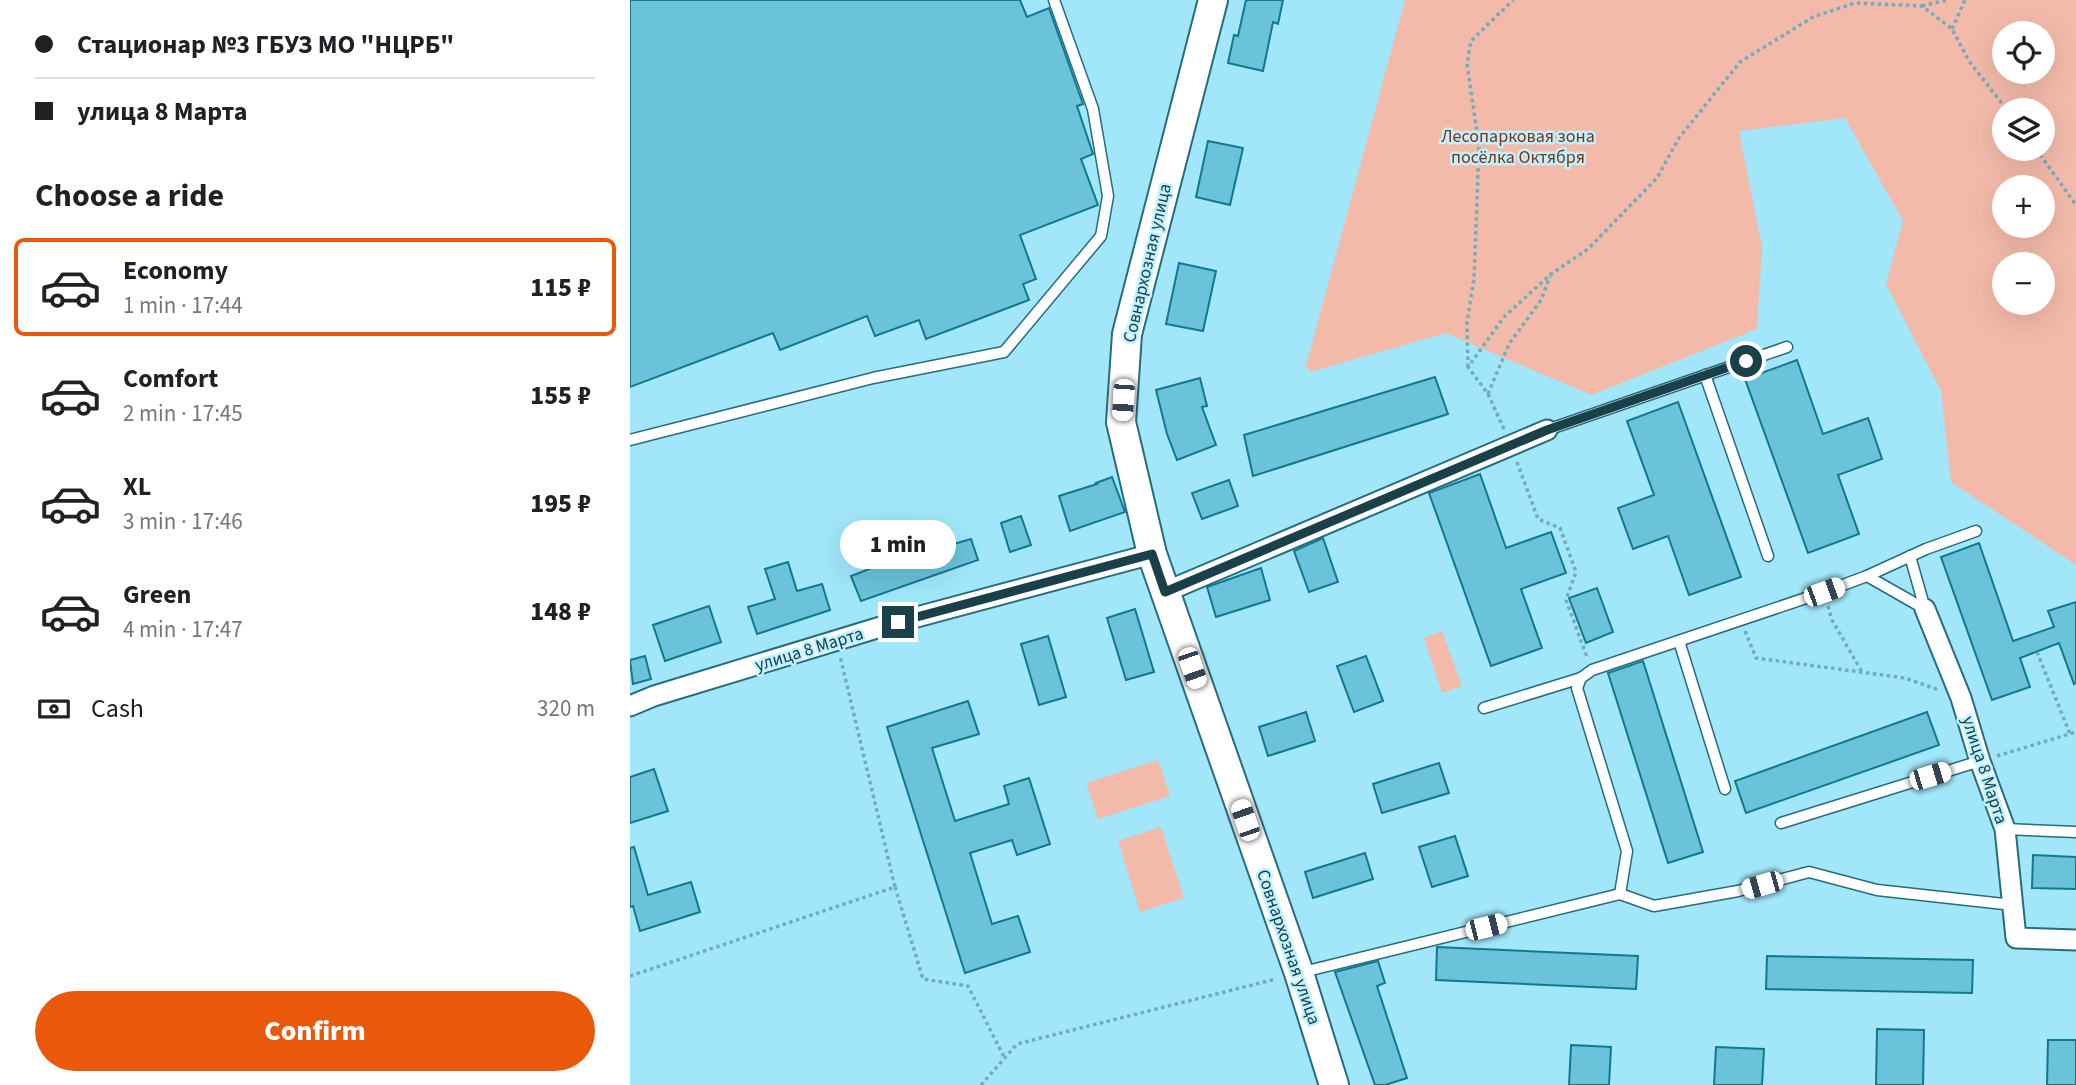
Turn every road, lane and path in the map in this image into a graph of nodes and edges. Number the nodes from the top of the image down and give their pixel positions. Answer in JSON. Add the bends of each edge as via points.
{"nodes":[{"id":1,"x":1054,"y":0,"type":"edge"},
{"id":2,"x":1213,"y":0,"type":"edge"},
{"id":3,"x":1513,"y":0,"type":"edge"},
{"id":4,"x":1947,"y":0,"type":"edge"},
{"id":5,"x":1965,"y":0,"type":"edge"},
{"id":6,"x":1922,"y":6,"type":"junction"},
{"id":7,"x":1952,"y":29,"type":"junction"},
{"id":8,"x":1998,"y":98,"type":"edge"},
{"id":9,"x":2045,"y":161,"type":"edge"},
{"id":10,"x":2076,"y":194,"type":"edge"},
{"id":11,"x":2071,"y":198,"type":"junction"},
{"id":12,"x":2076,"y":205,"type":"edge"},
{"id":13,"x":1551,"y":274,"type":"junction"},
{"id":14,"x":1787,"y":347,"type":"dead end"},
{"id":15,"x":1468,"y":367,"type":"junction"},
{"id":16,"x":1705,"y":375,"type":"junction"},
{"id":17,"x":1488,"y":394,"type":"junction"},
{"id":18,"x":1547,"y":430,"type":"joint"},
{"id":19,"x":630,"y":440,"type":"edge"},
{"id":20,"x":1511,"y":446,"type":"junction"},
{"id":21,"x":1976,"y":531,"type":"dead end"},
{"id":22,"x":1152,"y":554,"type":"junction"},
{"id":23,"x":1768,"y":556,"type":"dead end"},
{"id":24,"x":1910,"y":556,"type":"junction"},
{"id":25,"x":1867,"y":576,"type":"junction"},
{"id":26,"x":1165,"y":592,"type":"junction"},
{"id":27,"x":1824,"y":592,"type":"junction"},
{"id":28,"x":1925,"y":609,"type":"junction"},
{"id":29,"x":1740,"y":620,"type":"junction"},
{"id":30,"x":836,"y":640,"type":"junction"},
{"id":31,"x":1679,"y":641,"type":"junction"},
{"id":32,"x":2037,"y":652,"type":"dead end"},
{"id":33,"x":1592,"y":670,"type":"junction"},
{"id":34,"x":1862,"y":672,"type":"junction"},
{"id":35,"x":1581,"y":678,"type":"junction"},
{"id":36,"x":1961,"y":698,"type":"junction"},
{"id":37,"x":630,"y":706,"type":"edge"},
{"id":38,"x":1484,"y":708,"type":"dead end"},
{"id":39,"x":2076,"y":732,"type":"edge"},
{"id":40,"x":2070,"y":734,"type":"junction"},
{"id":41,"x":1980,"y":761,"type":"junction"},
{"id":42,"x":1725,"y":789,"type":"dead end"},
{"id":43,"x":1781,"y":823,"type":"dead end"},
{"id":44,"x":2005,"y":829,"type":"junction"},
{"id":45,"x":2076,"y":832,"type":"edge"},
{"id":46,"x":895,"y":887,"type":"junction"},
{"id":47,"x":1620,"y":894,"type":"junction"},
{"id":48,"x":2013,"y":905,"type":"junction"},
{"id":49,"x":2076,"y":940,"type":"edge"},
{"id":50,"x":1299,"y":973,"type":"junction"},
{"id":51,"x":630,"y":976,"type":"edge"},
{"id":52,"x":1005,"y":1058,"type":"junction"},
{"id":53,"x":981,"y":1085,"type":"edge"},
{"id":54,"x":1334,"y":1085,"type":"edge"}],
"edges":[{"from":1,"to":19,"type":"lane","via":[[1093,110],[1108,196],[1101,236],[1004,352],[873,377]]},
{"from":2,"to":22,"type":"street","name":"Совнархозная улица","via":[[1127,334],[1121,422]]},
{"from":3,"to":15,"type":"path","via":[[1471,41],[1467,64],[1479,146]]},
{"from":4,"to":6,"type":"path"},
{"from":5,"to":7,"type":"path"},
{"from":6,"to":7,"type":"path"},
{"from":6,"to":13,"type":"path","via":[[1855,3],[1812,17],[1740,62],[1679,138],[1657,178],[1588,249]]},
{"from":7,"to":8,"type":"path"},
{"from":9,"to":11,"type":"path"},
{"from":10,"to":11,"type":"path"},
{"from":11,"to":12,"type":"path"},
{"from":13,"to":15,"type":"path","via":[[1504,317]]},
{"from":13,"to":17,"type":"path","via":[[1541,300],[1509,344]]},
{"from":14,"to":16,"type":"lane"},
{"from":15,"to":17,"type":"path"},
{"from":16,"to":18,"type":"lane"},
{"from":16,"to":23,"type":"lane"},
{"from":17,"to":20,"type":"path"},
{"from":18,"to":20,"type":"street"},
{"from":20,"to":26,"type":"street"},
{"from":20,"to":33,"type":"path","via":[[1538,519],[1560,528],[1577,572],[1566,600]]},
{"from":21,"to":24,"type":"lane"},
{"from":22,"to":26,"type":"street","name":"Совнархозная улица"},
{"from":22,"to":30,"type":"street","name":"улица 8 Марта"},
{"from":24,"to":25,"type":"lane"},
{"from":24,"to":28,"type":"lane"},
{"from":25,"to":27,"type":"lane"},
{"from":25,"to":28,"type":"lane"},
{"from":26,"to":50,"type":"street","name":"Совнархозная улица"},
{"from":27,"to":29,"type":"lane"},
{"from":27,"to":34,"type":"path","via":[[1832,620]]},
{"from":28,"to":36,"type":"street","name":"улица 8 Марта"},
{"from":29,"to":31,"type":"lane"},
{"from":29,"to":34,"type":"path","via":[[1756,658]]},
{"from":30,"to":37,"type":"street","name":"улица 8 Марта"},
{"from":30,"to":46,"type":"path"},
{"from":31,"to":33,"type":"lane"},
{"from":31,"to":42,"type":"lane"},
{"from":32,"to":40,"type":"path"},
{"from":33,"to":35,"type":"lane"},
{"from":34,"to":36,"type":"path","via":[[1905,678]]},
{"from":35,"to":38,"type":"lane"},
{"from":35,"to":47,"type":"lane","via":[[1577,688],[1627,851]]},
{"from":36,"to":41,"type":"street","name":"улица 8 Марта"},
{"from":39,"to":40,"type":"path"},
{"from":40,"to":41,"type":"path"},
{"from":41,"to":43,"type":"lane"},
{"from":41,"to":44,"type":"street","name":"улица 8 Марта"},
{"from":44,"to":45,"type":"lane"},
{"from":44,"to":48,"type":"street","name":"улица 8 Марта"},
{"from":46,"to":51,"type":"path"},
{"from":46,"to":52,"type":"path","via":[[923,979],[968,986]]},
{"from":47,"to":48,"type":"lane","via":[[1654,906],[1809,872],[1877,890]]},
{"from":47,"to":50,"type":"lane"},
{"from":48,"to":49,"type":"street","name":"улица 8 Марта","via":[[2016,938]]},
{"from":50,"to":52,"type":"path","via":[[1017,1044]]},
{"from":50,"to":54,"type":"street","name":"Совнархозная улица"},
{"from":52,"to":53,"type":"path"}]}
